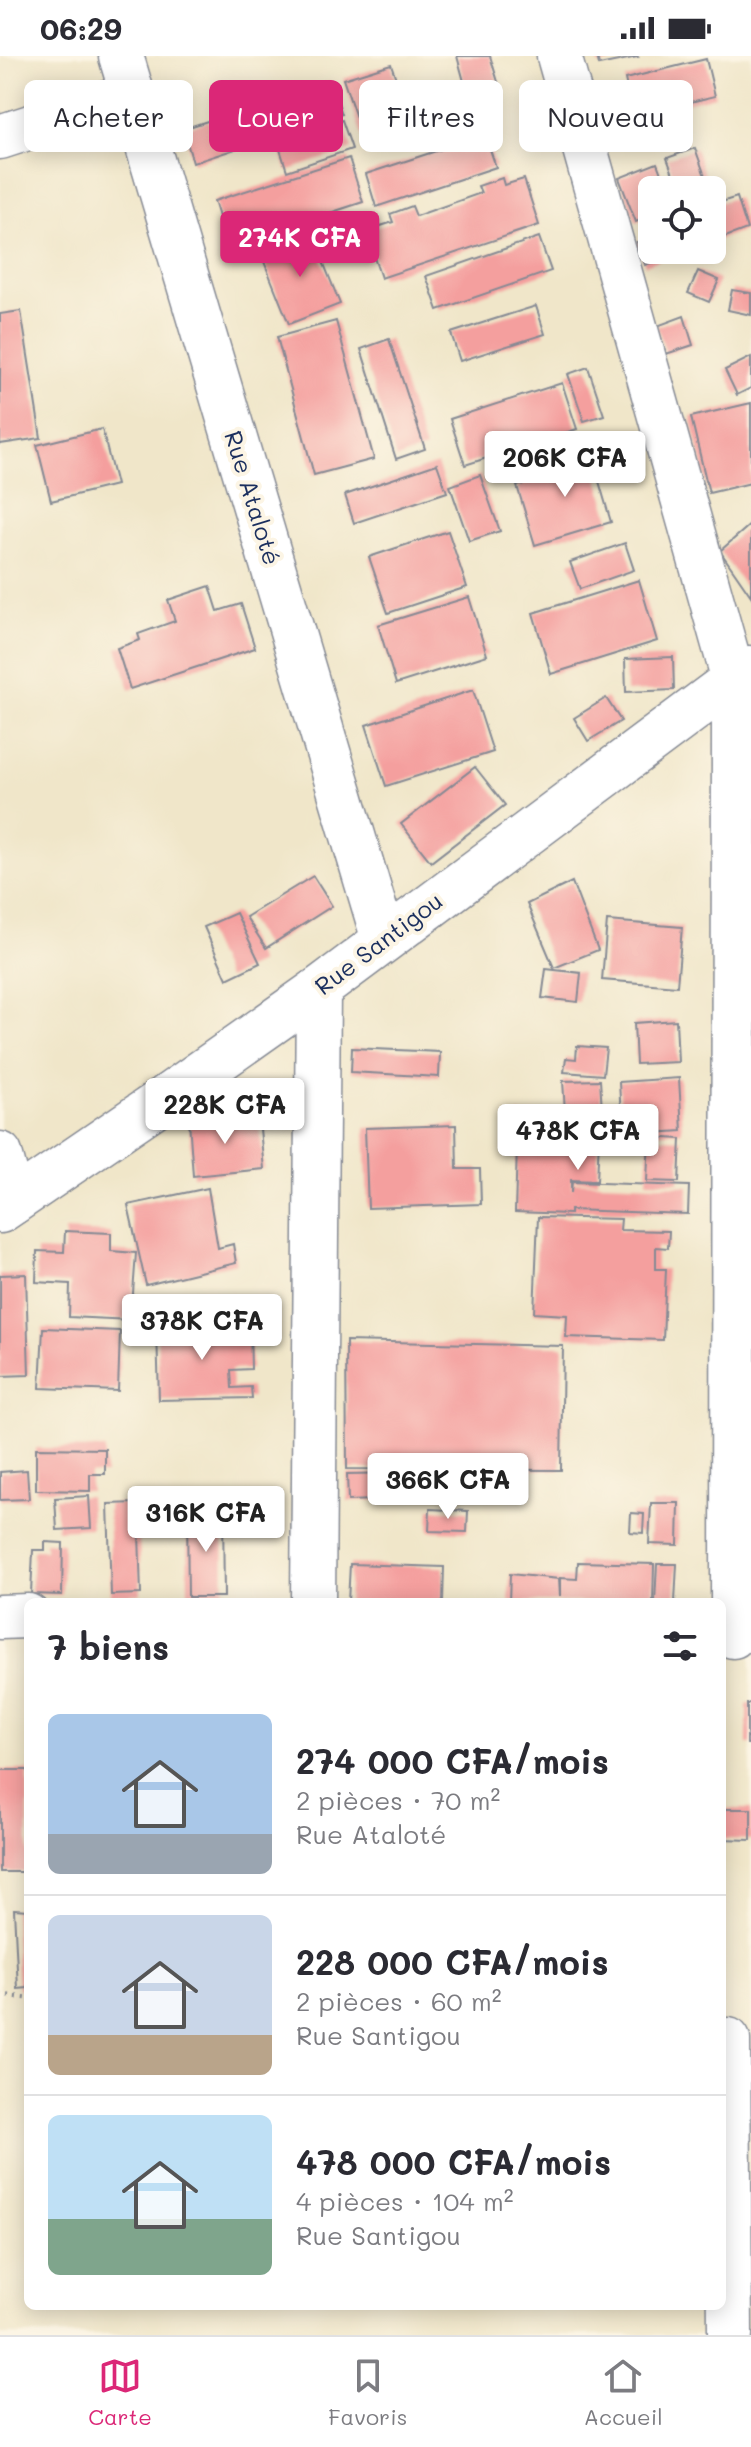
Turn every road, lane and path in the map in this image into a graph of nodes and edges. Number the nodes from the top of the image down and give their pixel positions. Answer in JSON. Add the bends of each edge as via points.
{"nodes":[{"id":1,"x":559,"y":56,"type":"edge"},
{"id":2,"x":126,"y":75,"type":"edge"},
{"id":3,"x":0,"y":137,"type":"edge"},
{"id":4,"x":742,"y":673,"type":"edge"},
{"id":5,"x":384,"y":940,"type":"junction"},
{"id":6,"x":318,"y":990,"type":"junction"},
{"id":7,"x":0,"y":1154,"type":"edge"},
{"id":8,"x":7,"y":1206,"type":"edge"},
{"id":9,"x":313,"y":1598,"type":"edge"},
{"id":10,"x":24,"y":1616,"type":"edge"},
{"id":11,"x":0,"y":1617,"type":"edge"},
{"id":12,"x":735,"y":1636,"type":"edge"},
{"id":13,"x":0,"y":1995,"type":"edge"},
{"id":14,"x":24,"y":1998,"type":"edge"},
{"id":15,"x":734,"y":2040,"type":"edge"},
{"id":16,"x":730,"y":2335,"type":"edge"}],
"edges":[{"from":1,"to":4,"type":"street"},
{"from":2,"to":3,"type":"street"},
{"from":2,"to":5,"type":"street","name":"Rue Ataloté"},
{"from":4,"to":5,"type":"street","name":"Rue Santigou"},
{"from":4,"to":12,"type":"street"},
{"from":5,"to":6,"type":"street","name":"Rue Santigou"},
{"from":6,"to":8,"type":"street","name":"Rue Santigou"},
{"from":6,"to":9,"type":"street"},
{"from":7,"to":8,"type":"street"},
{"from":10,"to":11,"type":"street"},
{"from":13,"to":14,"type":"path"},
{"from":15,"to":16,"type":"street"}]}
